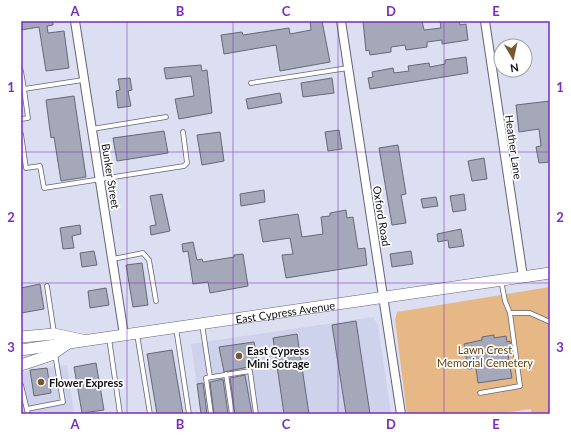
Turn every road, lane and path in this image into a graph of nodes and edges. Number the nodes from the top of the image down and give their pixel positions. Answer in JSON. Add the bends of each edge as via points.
{"nodes":[{"id":1,"x":75,"y":21,"type":"edge"},
{"id":2,"x":341,"y":21,"type":"edge"},
{"id":3,"x":484,"y":21,"type":"edge"},
{"id":4,"x":348,"y":68,"type":"junction"},
{"id":5,"x":21,"y":71,"type":"edge"},
{"id":6,"x":83,"y":80,"type":"junction"},
{"id":7,"x":251,"y":83,"type":"dead end"},
{"id":8,"x":24,"y":89,"type":"junction"},
{"id":9,"x":166,"y":117,"type":"dead end"},
{"id":10,"x":21,"y":119,"type":"edge"},
{"id":11,"x":92,"y":129,"type":"junction"},
{"id":12,"x":183,"y":132,"type":"dead end"},
{"id":13,"x":21,"y":134,"type":"edge"},
{"id":14,"x":100,"y":180,"type":"junction"},
{"id":15,"x":113,"y":259,"type":"junction"},
{"id":16,"x":550,"y":273,"type":"edge"},
{"id":17,"x":523,"y":277,"type":"junction"},
{"id":18,"x":501,"y":280,"type":"junction"},
{"id":19,"x":47,"y":286,"type":"dead end"},
{"id":20,"x":384,"y":297,"type":"junction"},
{"id":21,"x":156,"y":301,"type":"dead end"},
{"id":22,"x":510,"y":313,"type":"junction"},
{"id":23,"x":550,"y":322,"type":"edge"},
{"id":24,"x":202,"y":324,"type":"junction"},
{"id":25,"x":176,"y":328,"type":"junction"},
{"id":26,"x":137,"y":333,"type":"junction"},
{"id":27,"x":54,"y":334,"type":"junction"},
{"id":28,"x":124,"y":335,"type":"junction"},
{"id":29,"x":21,"y":337,"type":"edge"},
{"id":30,"x":109,"y":338,"type":"junction"},
{"id":31,"x":86,"y":341,"type":"junction"},
{"id":32,"x":68,"y":343,"type":"junction"},
{"id":33,"x":21,"y":350,"type":"edge"},
{"id":34,"x":55,"y":353,"type":"junction"},
{"id":35,"x":21,"y":366,"type":"edge"},
{"id":36,"x":226,"y":374,"type":"junction"},
{"id":37,"x":210,"y":377,"type":"junction"},
{"id":38,"x":21,"y":385,"type":"edge"},
{"id":39,"x":480,"y":393,"type":"dead end"},
{"id":40,"x":27,"y":409,"type":"junction"},
{"id":41,"x":28,"y":414,"type":"edge"},
{"id":42,"x":120,"y":414,"type":"edge"},
{"id":43,"x":150,"y":414,"type":"edge"},
{"id":44,"x":189,"y":414,"type":"edge"},
{"id":45,"x":211,"y":414,"type":"edge"},
{"id":46,"x":232,"y":414,"type":"edge"},
{"id":47,"x":256,"y":414,"type":"edge"},
{"id":48,"x":401,"y":414,"type":"edge"}],
"edges":[{"from":1,"to":6,"type":"street","name":"Bunker Street"},
{"from":2,"to":4,"type":"street","name":"Oxford Road"},
{"from":3,"to":17,"type":"street","name":"Heather Lane"},
{"from":4,"to":7,"type":"lane"},
{"from":4,"to":20,"type":"street","name":"Oxford Road"},
{"from":5,"to":8,"type":"lane"},
{"from":6,"to":8,"type":"lane"},
{"from":6,"to":11,"type":"street","name":"Bunker Street"},
{"from":8,"to":10,"type":"lane","via":[[28,118]]},
{"from":9,"to":11,"type":"lane"},
{"from":11,"to":14,"type":"street","name":"Bunker Street"},
{"from":12,"to":14,"type":"lane","via":[[187,163],[184,166]]},
{"from":13,"to":14,"type":"lane","via":[[26,168],[40,166],[44,188]]},
{"from":14,"to":15,"type":"street","name":"Bunker Street"},
{"from":15,"to":21,"type":"lane","via":[[144,253],[147,256]]},
{"from":15,"to":28,"type":"street","name":"Bunker Street"},
{"from":16,"to":17,"type":"main road","name":"East Cypress Avenue"},
{"from":17,"to":18,"type":"main road","name":"East Cypress Avenue"},
{"from":18,"to":20,"type":"main road","name":"East Cypress Avenue"},
{"from":18,"to":22,"type":"lane"},
{"from":19,"to":27,"type":"lane"},
{"from":20,"to":24,"type":"main road","name":"East Cypress Avenue"},
{"from":20,"to":48,"type":"street","name":"Oxford Road"},
{"from":22,"to":23,"type":"lane","via":[[530,313]]},
{"from":22,"to":39,"type":"lane","via":[[520,386]]},
{"from":24,"to":25,"type":"main road","name":"East Cypress Avenue"},
{"from":24,"to":37,"type":"lane"},
{"from":25,"to":26,"type":"main road","name":"East Cypress Avenue"},
{"from":25,"to":44,"type":"lane"},
{"from":26,"to":28,"type":"main road","name":"East Cypress Avenue"},
{"from":26,"to":43,"type":"lane"},
{"from":27,"to":29,"type":"main road"},
{"from":27,"to":31,"type":"main road"},
{"from":28,"to":30,"type":"main road","name":"East Cypress Avenue"},
{"from":30,"to":31,"type":"main road","name":"East Cypress Avenue"},
{"from":30,"to":42,"type":"lane"},
{"from":31,"to":32,"type":"main road","name":"East Cypress Avenue"},
{"from":32,"to":33,"type":"main road","name":"East Cypress Avenue"},
{"from":32,"to":34,"type":"main road"},
{"from":34,"to":35,"type":"main road"},
{"from":34,"to":40,"type":"lane","via":[[63,402]]},
{"from":36,"to":37,"type":"lane"},
{"from":36,"to":46,"type":"lane"},
{"from":36,"to":47,"type":"lane","via":[[250,371]]},
{"from":37,"to":45,"type":"lane","via":[[206,378]]},
{"from":38,"to":40,"type":"lane"},
{"from":40,"to":41,"type":"lane"}]}
